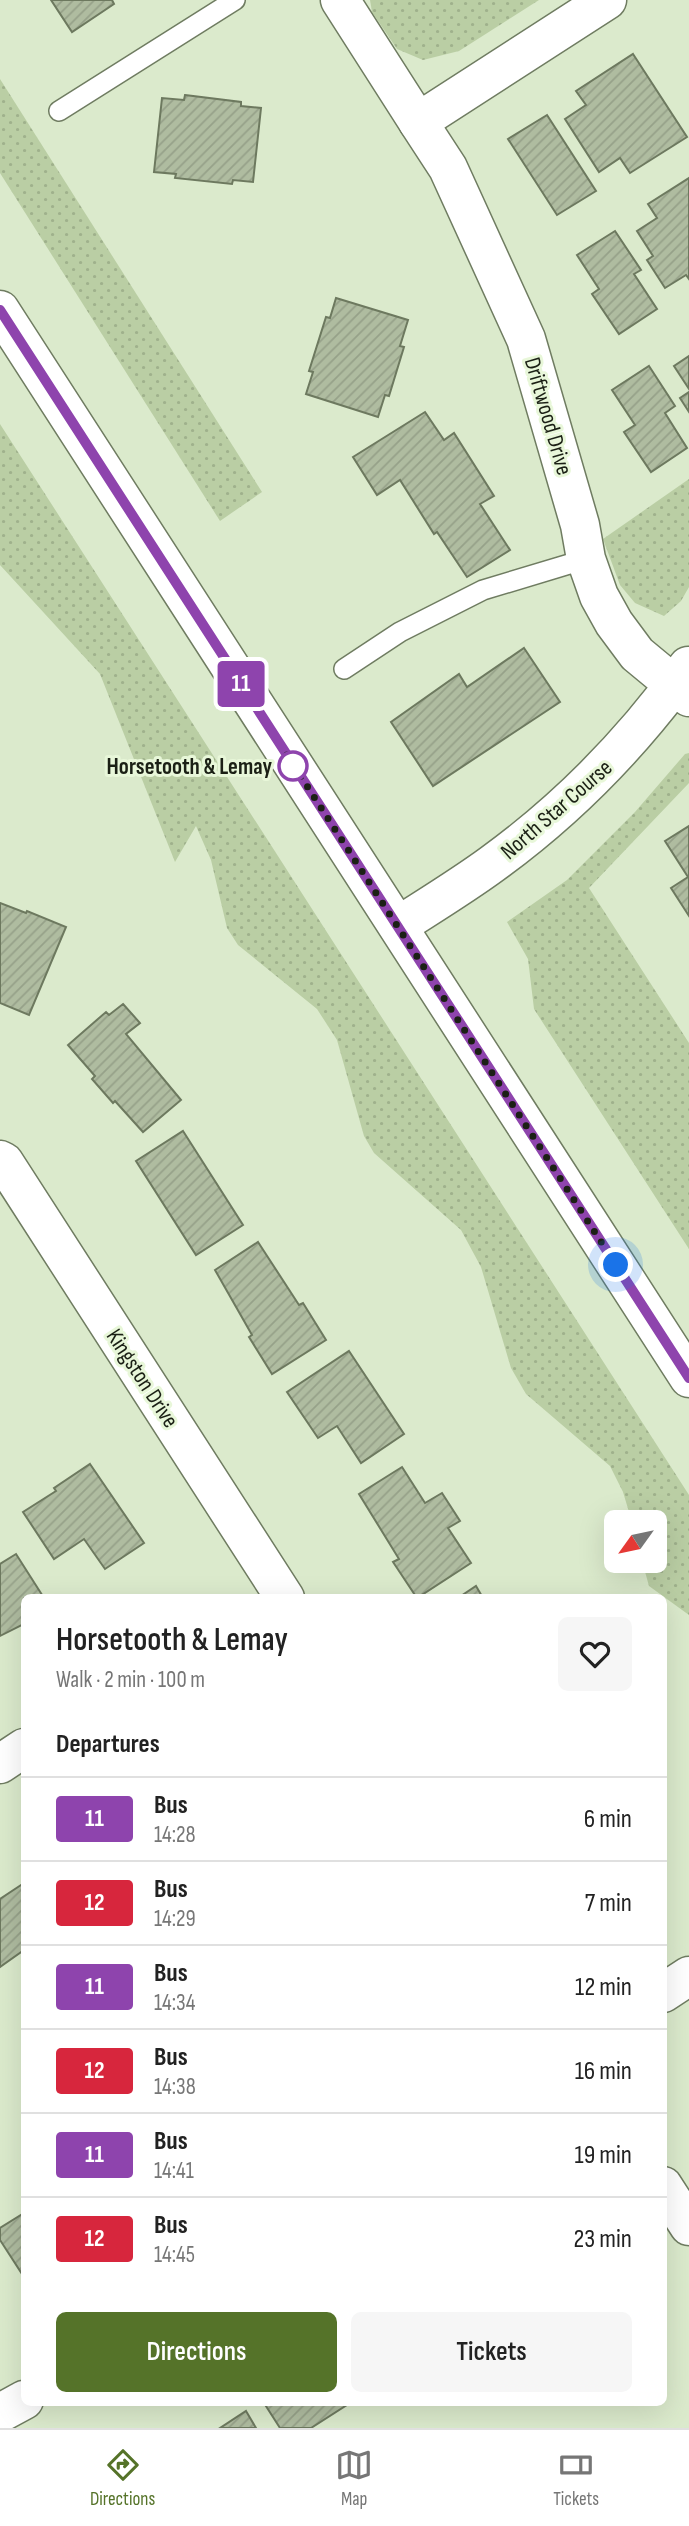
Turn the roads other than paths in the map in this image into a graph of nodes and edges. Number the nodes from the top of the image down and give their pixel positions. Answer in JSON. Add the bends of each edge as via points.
{"nodes":[{"id":1,"x":235,"y":0,"type":"edge"},
{"id":2,"x":340,"y":0,"type":"edge"},
{"id":3,"x":607,"y":0,"type":"edge"},
{"id":4,"x":59,"y":111,"type":"dead end"},
{"id":5,"x":418,"y":122,"type":"junction"},
{"id":6,"x":0,"y":310,"type":"edge"},
{"id":7,"x":586,"y":559,"type":"junction"},
{"id":8,"x":344,"y":669,"type":"dead end"},
{"id":9,"x":684,"y":682,"type":"edge"},
{"id":10,"x":398,"y":926,"type":"junction"},
{"id":11,"x":0,"y":1160,"type":"edge"},
{"id":12,"x":689,"y":1378,"type":"edge"},
{"id":13,"x":274,"y":1594,"type":"edge"},
{"id":14,"x":21,"y":1750,"type":"edge"},
{"id":15,"x":0,"y":1764,"type":"edge"},
{"id":16,"x":689,"y":1976,"type":"edge"},
{"id":17,"x":667,"y":1990,"type":"edge"},
{"id":18,"x":667,"y":2192,"type":"edge"},
{"id":19,"x":689,"y":2226,"type":"edge"},
{"id":20,"x":21,"y":2402,"type":"edge"},
{"id":21,"x":0,"y":2413,"type":"edge"}],
"edges":[{"from":1,"to":4,"type":"lane"},
{"from":2,"to":5,"type":"street","name":"Driftwood Drive"},
{"from":3,"to":5,"type":"street"},
{"from":5,"to":7,"type":"street","name":"Driftwood Drive","via":[[448,168],[526,339]]},
{"from":6,"to":10,"type":"street"},
{"from":7,"to":8,"type":"lane","via":[[483,590],[400,632]]},
{"from":7,"to":9,"type":"street","name":"Driftwood Drive","via":[[599,596],[637,654]]},
{"from":9,"to":10,"type":"street","name":"North Star Course","via":[[559,812],[492,865]]},
{"from":10,"to":12,"type":"street"},
{"from":11,"to":13,"type":"street","name":"Kingston Drive"},
{"from":14,"to":15,"type":"street"},
{"from":16,"to":17,"type":"street"},
{"from":18,"to":19,"type":"street"},
{"from":20,"to":21,"type":"street"}]}
